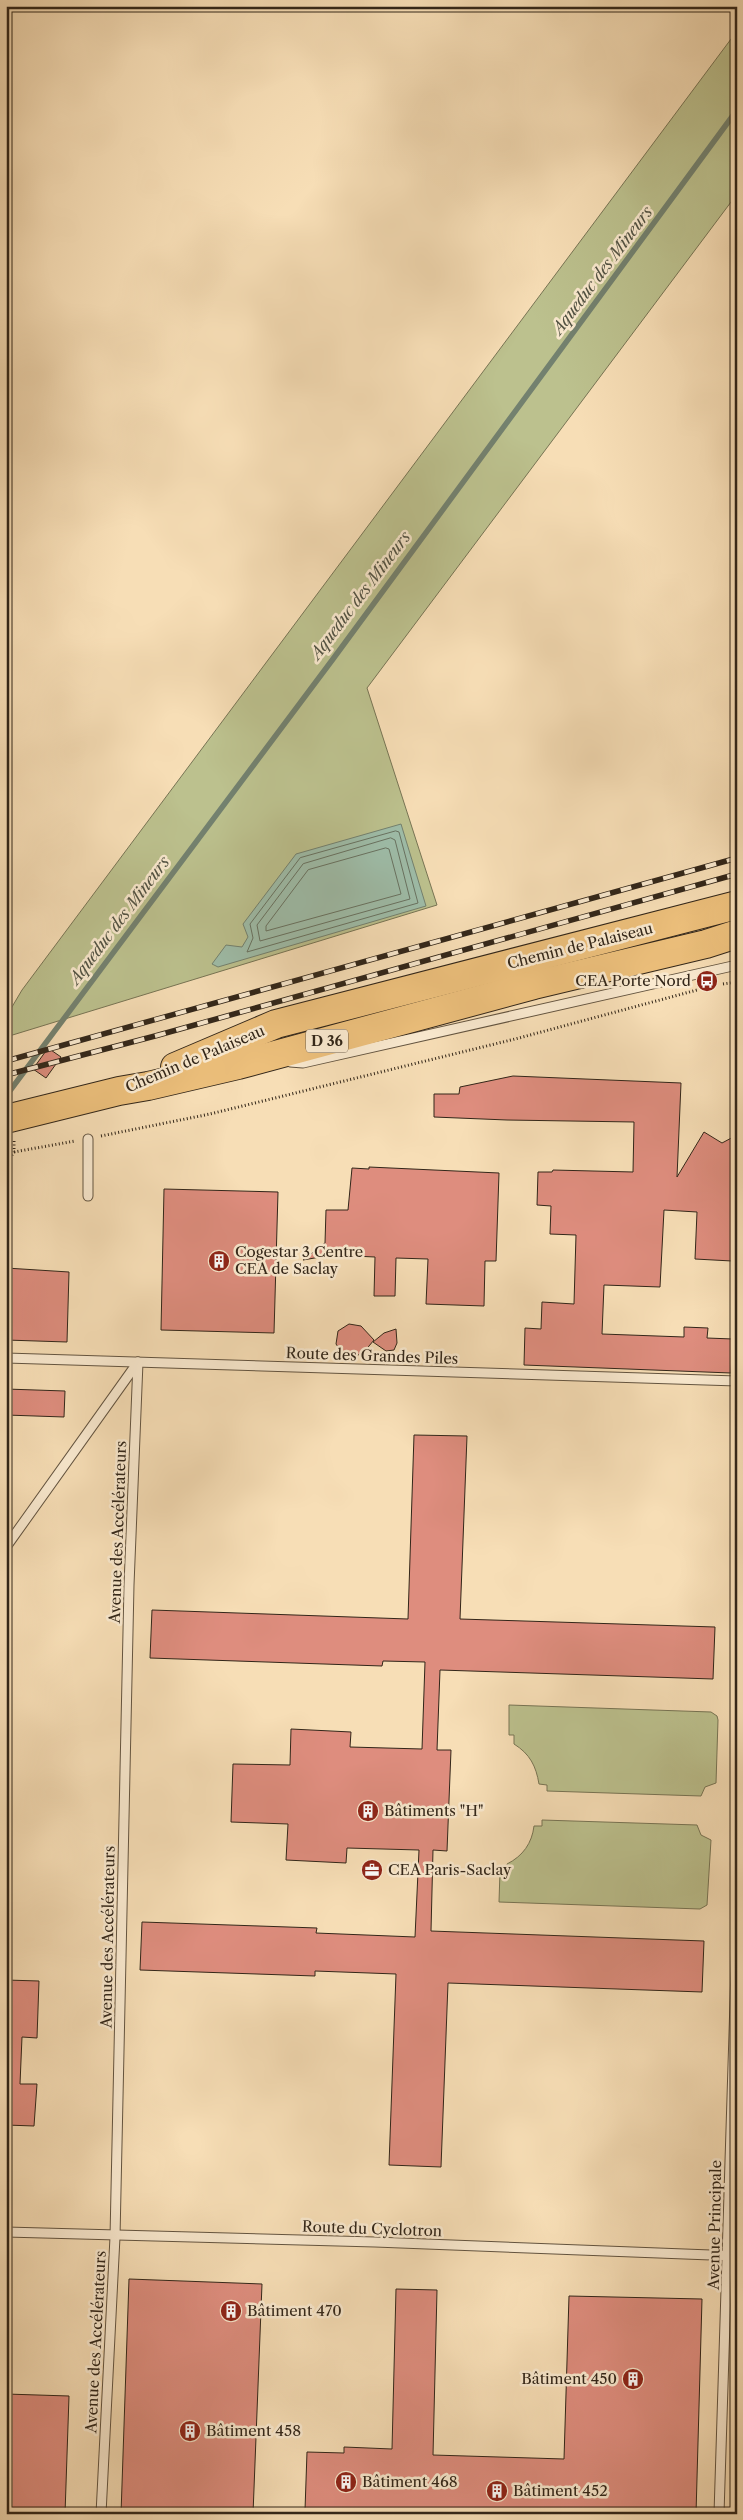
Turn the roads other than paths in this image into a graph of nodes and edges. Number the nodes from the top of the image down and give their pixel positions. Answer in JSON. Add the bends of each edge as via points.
{"nodes":[{"id":1,"x":737,"y":905,"type":"edge"},
{"id":2,"x":737,"y":934,"type":"edge"},
{"id":3,"x":737,"y":966,"type":"edge"},
{"id":4,"x":250,"y":1062,"type":"junction"},
{"id":5,"x":119,"y":1091,"type":"junction"},
{"id":6,"x":6,"y":1120,"type":"edge"},
{"id":7,"x":88,"y":1139,"type":"road end"},
{"id":8,"x":88,"y":1196,"type":"dead end"},
{"id":9,"x":6,"y":1358,"type":"edge"},
{"id":10,"x":138,"y":1362,"type":"junction"},
{"id":11,"x":737,"y":1381,"type":"edge"},
{"id":12,"x":6,"y":1547,"type":"edge"},
{"id":13,"x":737,"y":1937,"type":"edge"},
{"id":14,"x":736,"y":1972,"type":"edge"},
{"id":15,"x":6,"y":2232,"type":"edge"},
{"id":16,"x":115,"y":2236,"type":"junction"},
{"id":17,"x":732,"y":2255,"type":"edge"},
{"id":18,"x":101,"y":2514,"type":"edge"},
{"id":19,"x":720,"y":2514,"type":"edge"}],
"edges":[{"from":1,"to":5,"type":"main road","name":"Chemin de Palaiseau","number":"D 36","via":[[276,1024]]},
{"from":2,"to":4,"type":"main road","name":"Chemin de Palaiseau","number":"D 36"},
{"from":3,"to":4,"type":"lane","via":[[303,1062]]},
{"from":4,"to":5,"type":"main road","name":"Chemin de Palaiseau","number":"D 36"},
{"from":5,"to":6,"type":"main road","number":"D 36"},
{"from":7,"to":8,"type":"lane"},
{"from":9,"to":10,"type":"lane","name":"Route des Grandes Piles"},
{"from":10,"to":11,"type":"lane","name":"Route des Grandes Piles"},
{"from":10,"to":12,"type":"lane"},
{"from":10,"to":16,"type":"lane","name":"Avenue des Accélérateurs","via":[[129,1585]]},
{"from":13,"to":14,"type":"lane","name":"Avenue Principale"},
{"from":14,"to":17,"type":"lane","name":"Avenue Principale"},
{"from":15,"to":16,"type":"lane","name":"Route du Cyclotron"},
{"from":16,"to":17,"type":"lane","name":"Route du Cyclotron"},
{"from":16,"to":18,"type":"lane","name":"Avenue des Accélérateurs"},
{"from":17,"to":19,"type":"lane","name":"Avenue Principale"}]}
